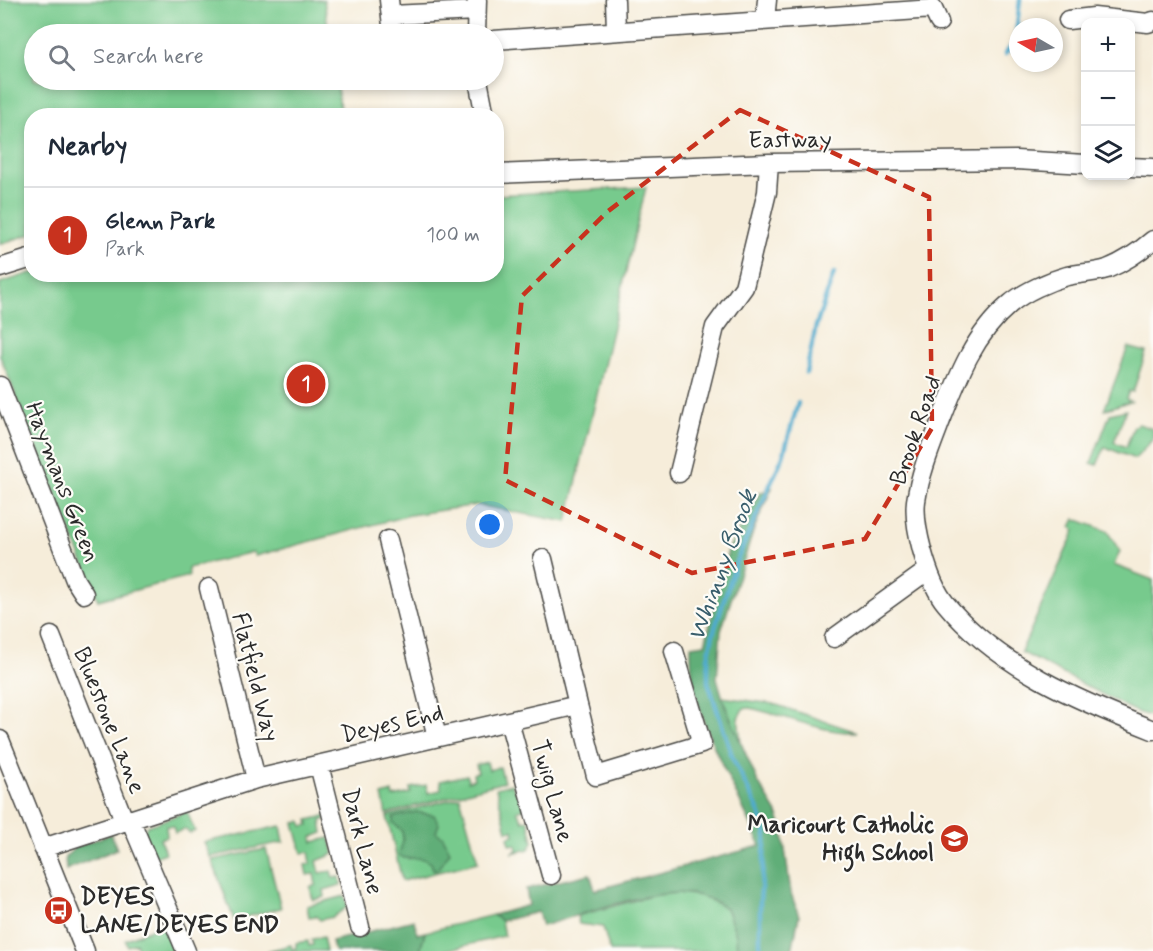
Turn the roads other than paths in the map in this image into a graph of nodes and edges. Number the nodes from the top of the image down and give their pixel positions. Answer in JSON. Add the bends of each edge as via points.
{"nodes":[{"id":1,"x":615,"y":0,"type":"edge"},
{"id":2,"x":767,"y":0,"type":"edge"},
{"id":3,"x":476,"y":6,"type":"edge"},
{"id":4,"x":390,"y":7,"type":"edge"},
{"id":5,"x":936,"y":10,"type":"edge"},
{"id":6,"x":765,"y":20,"type":"junction"},
{"id":7,"x":1068,"y":20,"type":"dead end"},
{"id":8,"x":1153,"y":21,"type":"edge"},
{"id":9,"x":392,"y":24,"type":"edge"},
{"id":10,"x":476,"y":24,"type":"edge"},
{"id":11,"x":616,"y":30,"type":"junction"},
{"id":12,"x":504,"y":39,"type":"edge"},
{"id":13,"x":480,"y":90,"type":"edge"},
{"id":14,"x":483,"y":108,"type":"edge"},
{"id":15,"x":769,"y":163,"type":"junction"},
{"id":16,"x":1081,"y":164,"type":"edge"},
{"id":17,"x":1135,"y":167,"type":"edge"},
{"id":18,"x":1153,"y":168,"type":"edge"},
{"id":19,"x":504,"y":174,"type":"edge"},
{"id":20,"x":1153,"y":240,"type":"edge"},
{"id":21,"x":24,"y":260,"type":"edge"},
{"id":22,"x":0,"y":268,"type":"edge"},
{"id":23,"x":0,"y":386,"type":"edge"},
{"id":24,"x":679,"y":473,"type":"dead end"},
{"id":25,"x":388,"y":540,"type":"dead end"},
{"id":26,"x":543,"y":559,"type":"dead end"},
{"id":27,"x":928,"y":570,"type":"junction"},
{"id":28,"x":209,"y":588,"type":"dead end"},
{"id":29,"x":84,"y":594,"type":"dead end"},
{"id":30,"x":51,"y":636,"type":"dead end"},
{"id":31,"x":834,"y":638,"type":"dead end"},
{"id":32,"x":674,"y":651,"type":"dead end"},
{"id":33,"x":578,"y":705,"type":"junction"},
{"id":34,"x":508,"y":721,"type":"junction"},
{"id":35,"x":1153,"y":730,"type":"edge"},
{"id":36,"x":437,"y":737,"type":"junction"},
{"id":37,"x":0,"y":740,"type":"edge"},
{"id":38,"x":319,"y":765,"type":"junction"},
{"id":39,"x":256,"y":779,"type":"junction"},
{"id":40,"x":127,"y":819,"type":"junction"},
{"id":41,"x":43,"y":848,"type":"junction"},
{"id":42,"x":550,"y":875,"type":"dead end"},
{"id":43,"x":360,"y":927,"type":"dead end"},
{"id":44,"x":85,"y":951,"type":"edge"},
{"id":45,"x":186,"y":951,"type":"edge"}],
"edges":[{"from":1,"to":11,"type":"street"},
{"from":2,"to":6,"type":"street"},
{"from":3,"to":4,"type":"street"},
{"from":3,"to":10,"type":"street"},
{"from":4,"to":9,"type":"street"},
{"from":5,"to":6,"type":"street"},
{"from":6,"to":11,"type":"street"},
{"from":7,"to":8,"type":"street","via":[[1095,17]]},
{"from":11,"to":12,"type":"street"},
{"from":13,"to":14,"type":"street"},
{"from":15,"to":16,"type":"street","name":"Eastway","via":[[1016,160]]},
{"from":15,"to":19,"type":"street","name":"Eastway"},
{"from":15,"to":24,"type":"street","via":[[767,192],[744,287],[715,327]]},
{"from":17,"to":18,"type":"street"},
{"from":20,"to":27,"type":"street","name":"Brook Road","via":[[1114,266],[1066,277],[1012,302],[975,345],[960,371],[925,464],[916,503],[918,533]]},
{"from":21,"to":22,"type":"street"},
{"from":23,"to":29,"type":"street","name":"Haymans Green"},
{"from":25,"to":36,"type":"street"},
{"from":26,"to":33,"type":"street"},
{"from":27,"to":31,"type":"street","via":[[849,617]]},
{"from":27,"to":35,"type":"street","name":"Brook Road","via":[[945,603],[1005,656],[1081,702]]},
{"from":28,"to":39,"type":"street","name":"Flatfield Way"},
{"from":30,"to":40,"type":"street","name":"Bluestone Lane"},
{"from":32,"to":33,"type":"street","via":[[702,744],[596,776]]},
{"from":33,"to":34,"type":"street","name":"Deyes End"},
{"from":34,"to":36,"type":"street","name":"Deyes End"},
{"from":34,"to":42,"type":"street","name":"Twig Lane"},
{"from":36,"to":38,"type":"street","name":"Deyes End"},
{"from":37,"to":41,"type":"street"},
{"from":38,"to":39,"type":"street","name":"Deyes End"},
{"from":38,"to":43,"type":"street","name":"Dark Lane"},
{"from":39,"to":40,"type":"street","name":"Deyes End"},
{"from":40,"to":41,"type":"street","name":"Deyes End"},
{"from":40,"to":45,"type":"street","name":"Bluestone Lane"},
{"from":41,"to":44,"type":"street"}]}
